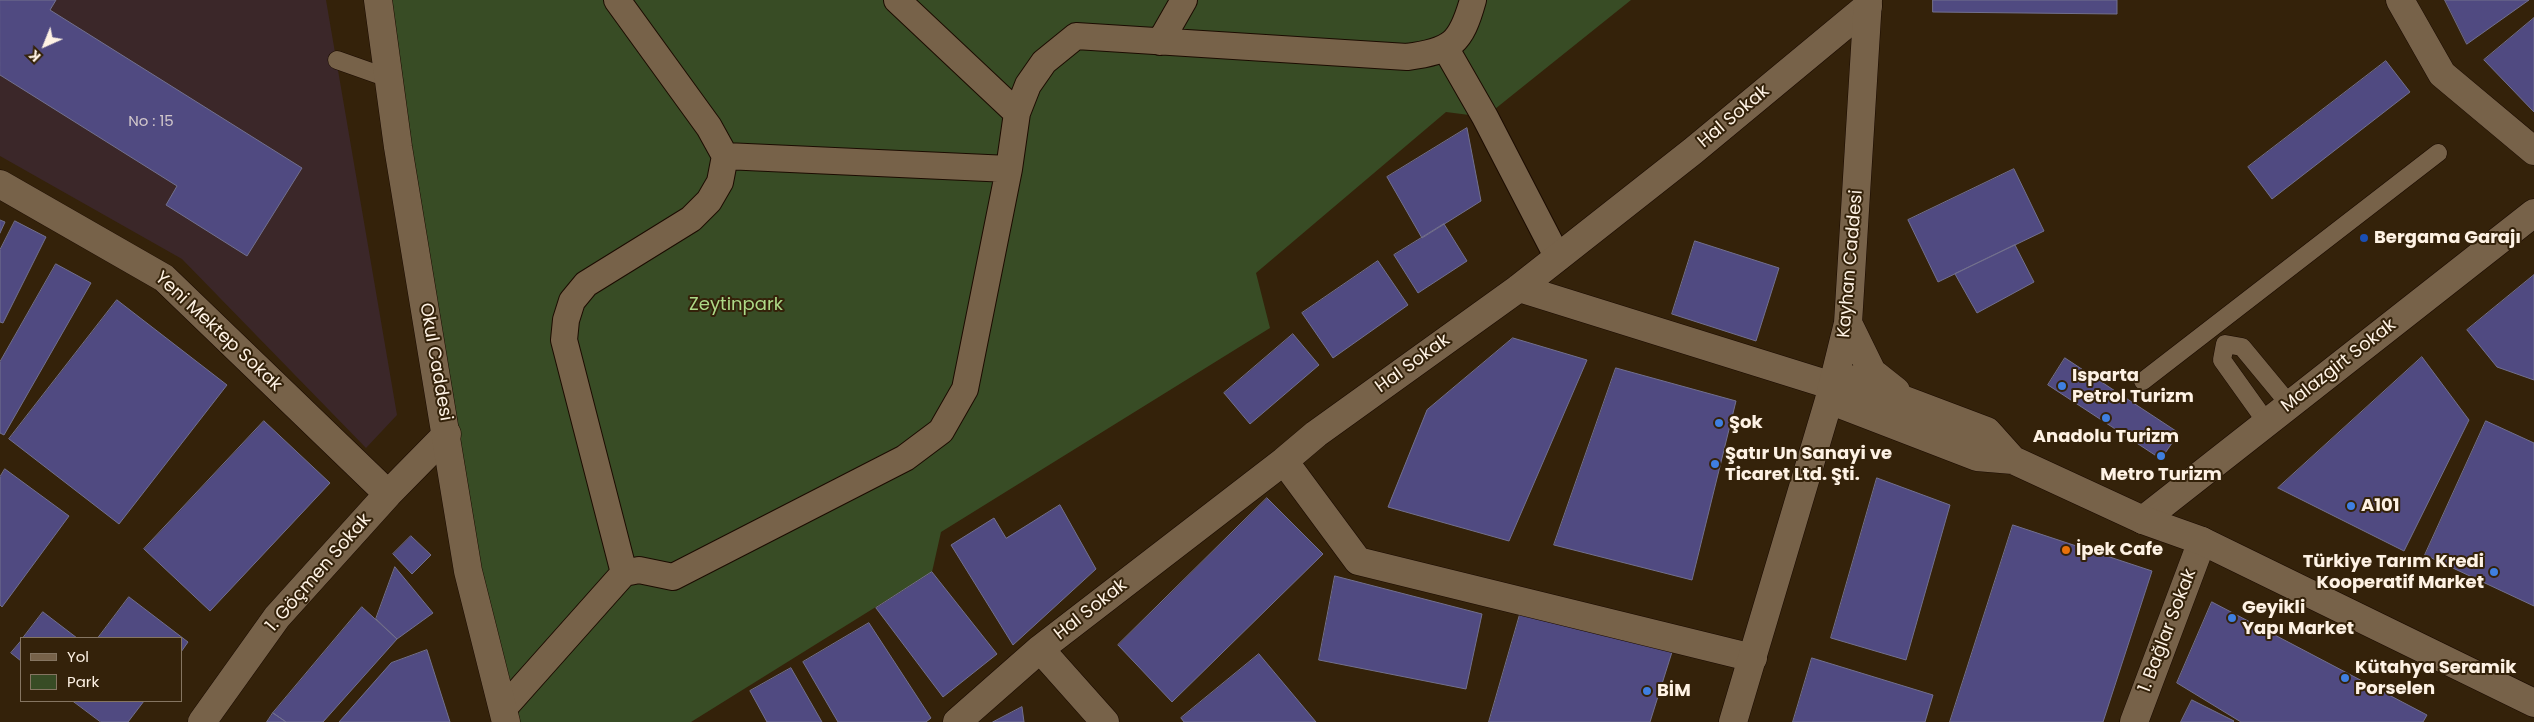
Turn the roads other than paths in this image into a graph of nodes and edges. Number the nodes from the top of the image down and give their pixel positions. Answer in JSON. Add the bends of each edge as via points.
{"nodes":[{"id":1,"x":378,"y":0,"type":"edge"},
{"id":2,"x":617,"y":0,"type":"edge"},
{"id":3,"x":897,"y":0,"type":"edge"},
{"id":4,"x":1184,"y":0,"type":"edge"},
{"id":5,"x":1473,"y":0,"type":"edge"},
{"id":6,"x":2400,"y":0,"type":"edge"},
{"id":7,"x":1868,"y":3,"type":"edge"},
{"id":8,"x":1160,"y":42,"type":"junction"},
{"id":9,"x":1446,"y":49,"type":"junction"},
{"id":10,"x":337,"y":60,"type":"dead end"},
{"id":11,"x":388,"y":78,"type":"junction"},
{"id":12,"x":1017,"y":114,"type":"junction"},
{"id":13,"x":2534,"y":151,"type":"edge"},
{"id":14,"x":2438,"y":153,"type":"dead end"},
{"id":15,"x":725,"y":156,"type":"junction"},
{"id":16,"x":1010,"y":169,"type":"junction"},
{"id":17,"x":0,"y":184,"type":"edge"},
{"id":18,"x":2534,"y":213,"type":"edge"},
{"id":19,"x":1558,"y":258,"type":"junction"},
{"id":20,"x":1520,"y":288,"type":"junction"},
{"id":21,"x":1848,"y":323,"type":"junction"},
{"id":22,"x":2212,"y":328,"type":"junction"},
{"id":23,"x":2225,"y":344,"type":"junction"},
{"id":24,"x":2143,"y":381,"type":"dead end"},
{"id":25,"x":1833,"y":387,"type":"junction"},
{"id":26,"x":2290,"y":405,"type":"junction"},
{"id":27,"x":1924,"y":407,"type":"junction"},
{"id":28,"x":2267,"y":423,"type":"junction"},
{"id":29,"x":447,"y":434,"type":"junction"},
{"id":30,"x":2013,"y":460,"type":"junction"},
{"id":31,"x":1284,"y":461,"type":"junction"},
{"id":32,"x":388,"y":494,"type":"junction"},
{"id":33,"x":2143,"y":520,"type":"junction"},
{"id":34,"x":2202,"y":541,"type":"junction"},
{"id":35,"x":624,"y":573,"type":"junction"},
{"id":36,"x":1040,"y":649,"type":"junction"},
{"id":37,"x":1753,"y":658,"type":"junction"},
{"id":38,"x":2534,"y":703,"type":"edge"},
{"id":39,"x":504,"y":716,"type":"edge"},
{"id":40,"x":202,"y":722,"type":"edge"},
{"id":41,"x":957,"y":722,"type":"edge"},
{"id":42,"x":1105,"y":722,"type":"edge"},
{"id":43,"x":1732,"y":722,"type":"edge"},
{"id":44,"x":2134,"y":722,"type":"edge"}],
"edges":[{"from":1,"to":11,"type":"street","name":"Okul Caddesi"},
{"from":2,"to":15,"type":"street","via":[[709,127]]},
{"from":3,"to":12,"type":"street"},
{"from":4,"to":8,"type":"street"},
{"from":5,"to":9,"type":"street","via":[[1459,36]]},
{"from":6,"to":13,"type":"street","via":[[2442,74]]},
{"from":7,"to":19,"type":"street","name":"Hal Sokak","via":[[1693,151]]},
{"from":7,"to":21,"type":"street","name":"Kayhan Caddesi"},
{"from":8,"to":9,"type":"street","via":[[1407,57]]},
{"from":8,"to":12,"type":"street","via":[[1076,36],[1044,62],[1028,85]]},
{"from":9,"to":19,"type":"street"},
{"from":10,"to":11,"type":"lane"},
{"from":11,"to":29,"type":"street","name":"Okul Caddesi"},
{"from":12,"to":16,"type":"street"},
{"from":14,"to":22,"type":"lane"},
{"from":15,"to":16,"type":"street"},
{"from":15,"to":35,"type":"street","via":[[720,182],[709,201],[691,219],[586,284],[572,301],[566,320],[564,340]]},
{"from":16,"to":35,"type":"street","via":[[965,388],[941,432],[905,458],[673,577],[639,570]]},
{"from":17,"to":32,"type":"street","name":"Yeni Mektep Sokak","via":[[164,278]]},
{"from":18,"to":26,"type":"street","name":"Malazgirt Sokak"},
{"from":19,"to":20,"type":"street","name":"Hal Sokak"},
{"from":20,"to":25,"type":"street"},
{"from":20,"to":31,"type":"street","name":"Hal Sokak","via":[[1316,434]]},
{"from":21,"to":25,"type":"street","name":"Kayhan Caddesi"},
{"from":21,"to":27,"type":"street","via":[[1876,377]]},
{"from":22,"to":23,"type":"lane"},
{"from":22,"to":24,"type":"lane"},
{"from":23,"to":26,"type":"lane","via":[[2242,347]]},
{"from":23,"to":28,"type":"lane","via":[[2222,360]]},
{"from":25,"to":27,"type":"street"},
{"from":25,"to":30,"type":"street","via":[[1977,457]]},
{"from":25,"to":37,"type":"street","name":"Kayhan Caddesi"},
{"from":26,"to":28,"type":"street","name":"Malazgirt Sokak"},
{"from":27,"to":30,"type":"street","via":[[1987,432]]},
{"from":28,"to":33,"type":"street","name":"Malazgirt Sokak"},
{"from":29,"to":32,"type":"street","name":"1. Göçmen Sokak"},
{"from":29,"to":39,"type":"street","name":"Okul Caddesi","via":[[468,571]]},
{"from":30,"to":33,"type":"street"},
{"from":31,"to":36,"type":"street","name":"Hal Sokak"},
{"from":31,"to":37,"type":"street","via":[[1358,561]]},
{"from":32,"to":40,"type":"street","name":"1. Göçmen Sokak","via":[[277,617]]},
{"from":33,"to":34,"type":"street"},
{"from":34,"to":38,"type":"street"},
{"from":34,"to":44,"type":"street","name":"1. Bağlar Sokak"},
{"from":35,"to":39,"type":"street"},
{"from":36,"to":41,"type":"street","name":"Hal Sokak"},
{"from":36,"to":42,"type":"street"},
{"from":37,"to":43,"type":"street","name":"Kayhan Caddesi"}]}
